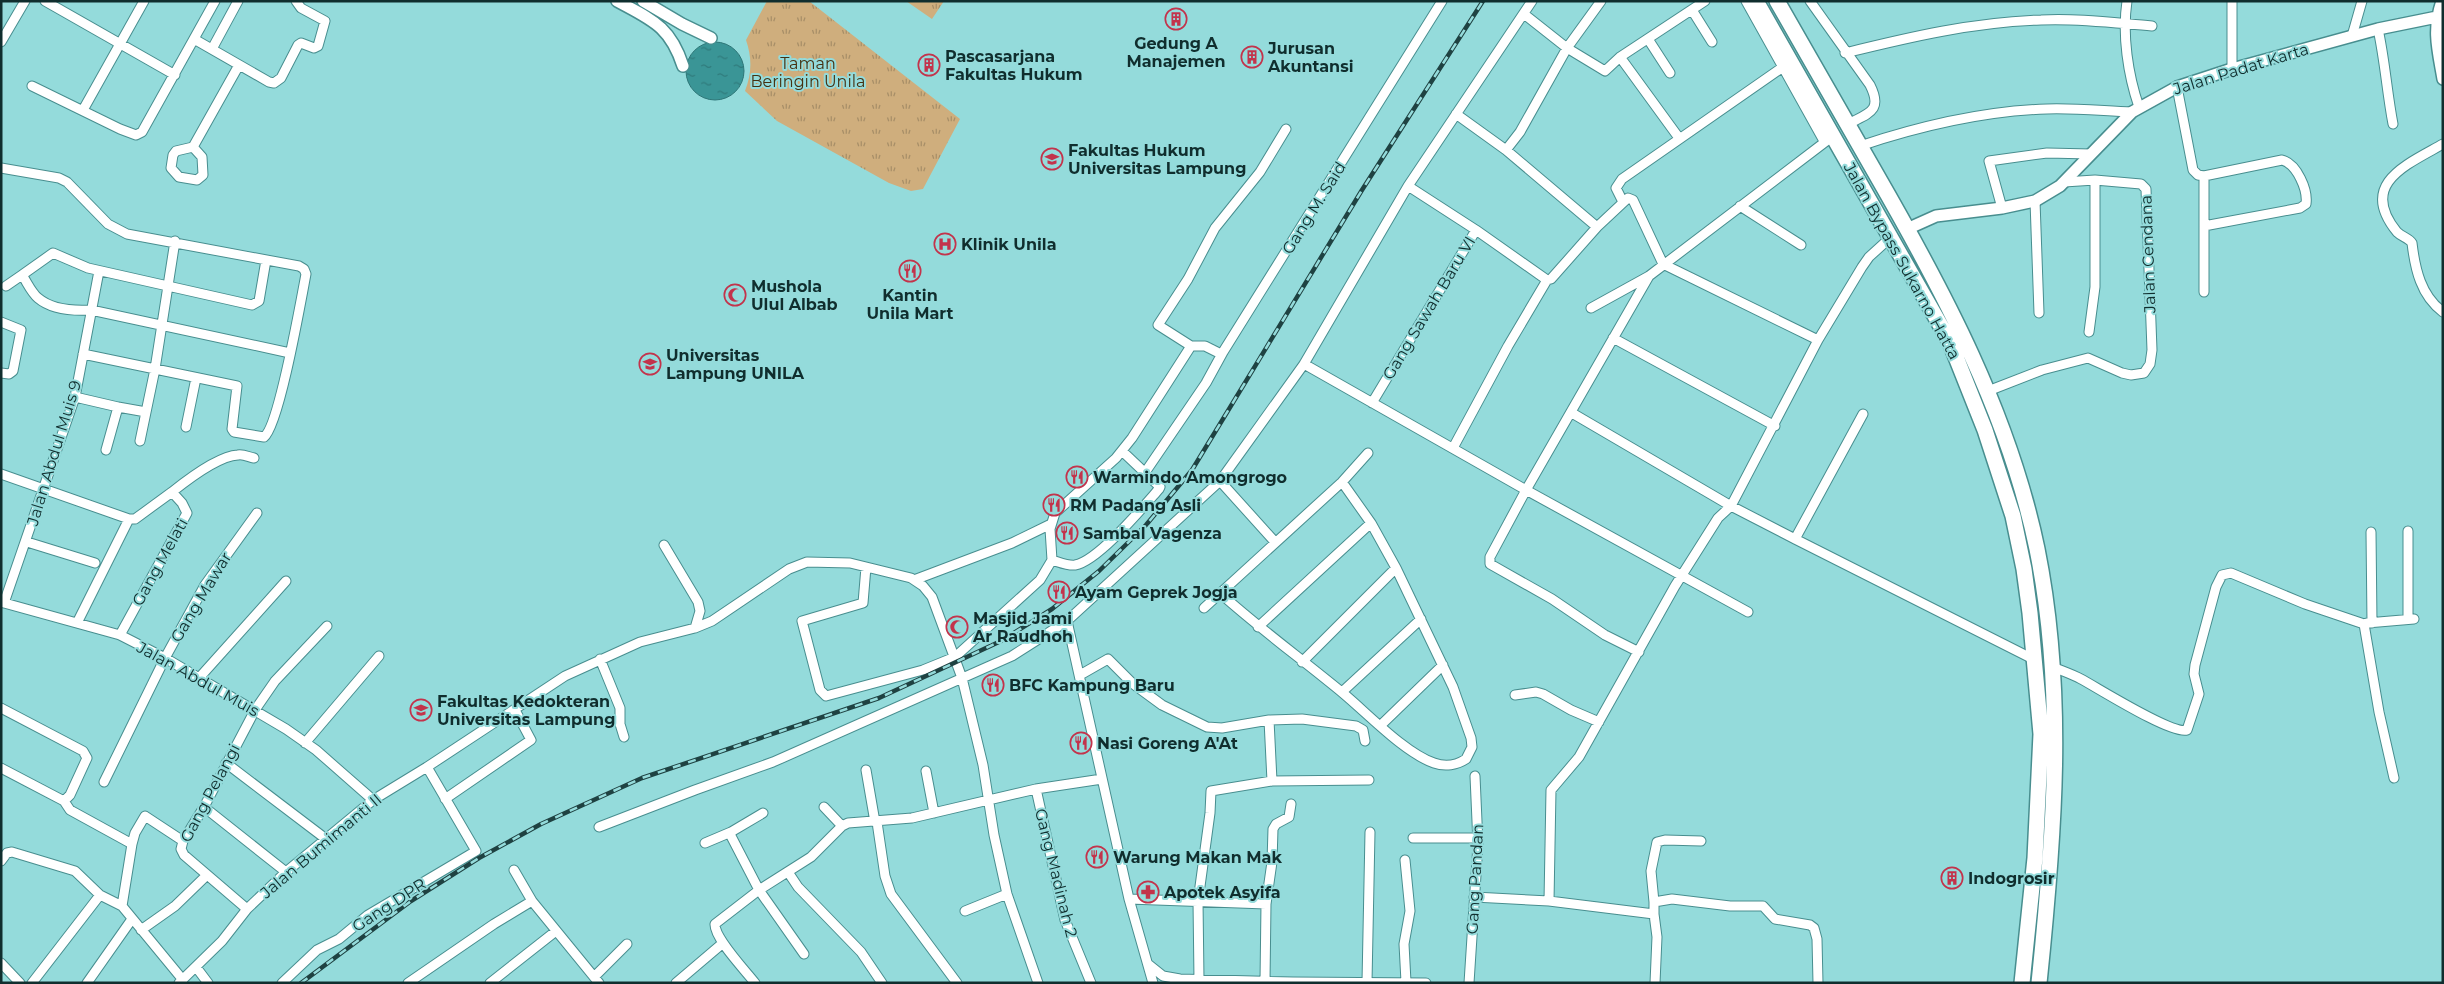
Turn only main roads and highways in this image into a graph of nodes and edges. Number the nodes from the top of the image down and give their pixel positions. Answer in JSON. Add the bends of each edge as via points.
{"nodes":[{"id":1,"x":1756,"y":1,"type":"edge"},
{"id":2,"x":1777,"y":1,"type":"edge"},
{"id":3,"x":1996,"y":413,"type":"junction"},
{"id":4,"x":1980,"y":418,"type":"junction"},
{"id":5,"x":2026,"y":939,"type":"junction"},
{"id":6,"x":2043,"y":940,"type":"junction"},
{"id":7,"x":2024,"y":962,"type":"junction"},
{"id":8,"x":2041,"y":963,"type":"junction"},
{"id":9,"x":2022,"y":983,"type":"edge"},
{"id":10,"x":2038,"y":983,"type":"edge"}],
"edges":[{"from":1,"to":4,"type":"highway","name":"Jalan Bypass Sukarno Hatta","via":[[1829,138],[1891,237],[1950,342]]},
{"from":2,"to":3,"type":"highway","name":"Jalan Bypass Sukarno Hatta","via":[[1907,229],[1953,316]]},
{"from":3,"to":4,"type":"highway"},
{"from":3,"to":6,"type":"highway","name":"Jalan Bypass Sukarno Hatta","via":[[2036,546],[2053,667],[2055,782]]},
{"from":4,"to":5,"type":"highway","name":"Jalan Bypass Sukarno Hatta","via":[[2013,516],[2024,569],[2035,660],[2041,734],[2035,858]]},
{"from":5,"to":6,"type":"highway"},
{"from":5,"to":7,"type":"highway","name":"Jalan Bypass Sukarno Hatta"},
{"from":6,"to":8,"type":"highway","name":"Jalan Bypass Sukarno Hatta"},
{"from":7,"to":8,"type":"highway"},
{"from":7,"to":9,"type":"highway","name":"Jalan Bypass Sukarno Hatta"},
{"from":8,"to":10,"type":"highway","name":"Jalan Bypass Sukarno Hatta"}]}
